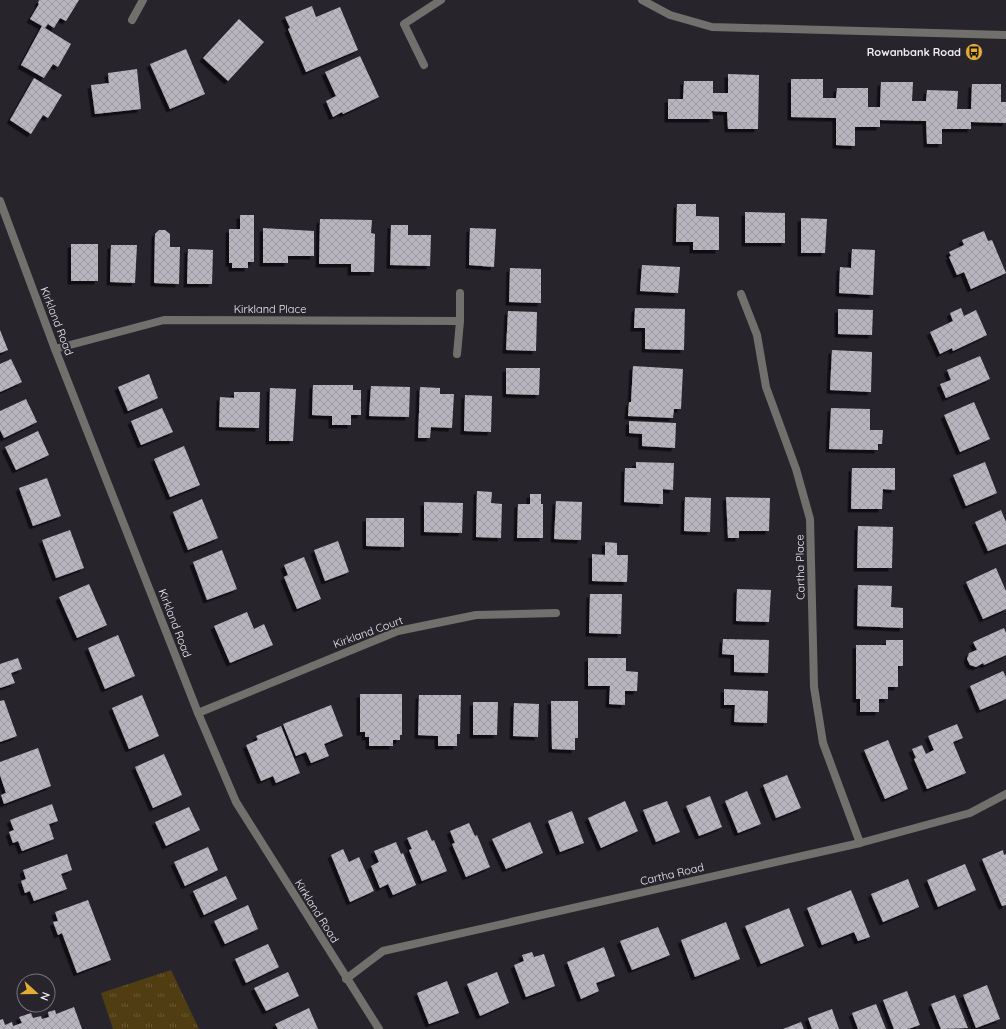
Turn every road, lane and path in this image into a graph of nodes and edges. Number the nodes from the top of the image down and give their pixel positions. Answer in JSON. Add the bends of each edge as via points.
{"nodes":[{"id":1,"x":143,"y":0,"type":"edge"},
{"id":2,"x":441,"y":0,"type":"edge"},
{"id":3,"x":642,"y":0,"type":"edge"},
{"id":4,"x":132,"y":20,"type":"dead end"},
{"id":5,"x":1006,"y":35,"type":"edge"},
{"id":6,"x":424,"y":65,"type":"dead end"},
{"id":7,"x":0,"y":201,"type":"edge"},
{"id":8,"x":460,"y":293,"type":"dead end"},
{"id":9,"x":741,"y":294,"type":"dead end"},
{"id":10,"x":460,"y":321,"type":"junction"},
{"id":11,"x":55,"y":349,"type":"junction"},
{"id":12,"x":458,"y":354,"type":"dead end"},
{"id":13,"x":556,"y":613,"type":"dead end"},
{"id":14,"x":198,"y":713,"type":"junction"},
{"id":15,"x":1006,"y":794,"type":"edge"},
{"id":16,"x":860,"y":843,"type":"junction"},
{"id":17,"x":346,"y":979,"type":"junction"},
{"id":18,"x":379,"y":1029,"type":"edge"}],
"edges":[{"from":1,"to":4,"type":"street"},
{"from":2,"to":6,"type":"street","via":[[404,24]]},
{"from":3,"to":5,"type":"street","via":[[670,15],[712,27]]},
{"from":7,"to":11,"type":"street","name":"Kirkland Road"},
{"from":8,"to":10,"type":"street"},
{"from":9,"to":16,"type":"street","name":"Cartha Place","via":[[757,335],[766,387],[796,469],[810,519],[814,687],[823,743]]},
{"from":10,"to":11,"type":"street","name":"Kirkland Place","via":[[164,320]]},
{"from":10,"to":12,"type":"street"},
{"from":11,"to":14,"type":"street","name":"Kirkland Road"},
{"from":13,"to":14,"type":"street","name":"Kirkland Court","via":[[476,615],[398,631]]},
{"from":14,"to":17,"type":"street","name":"Kirkland Road","via":[[236,802]]},
{"from":15,"to":16,"type":"street","name":"Cartha Road","via":[[970,813]]},
{"from":16,"to":17,"type":"street","name":"Cartha Road","via":[[383,951]]},
{"from":17,"to":18,"type":"street","name":"Kirkland Road"}]}
